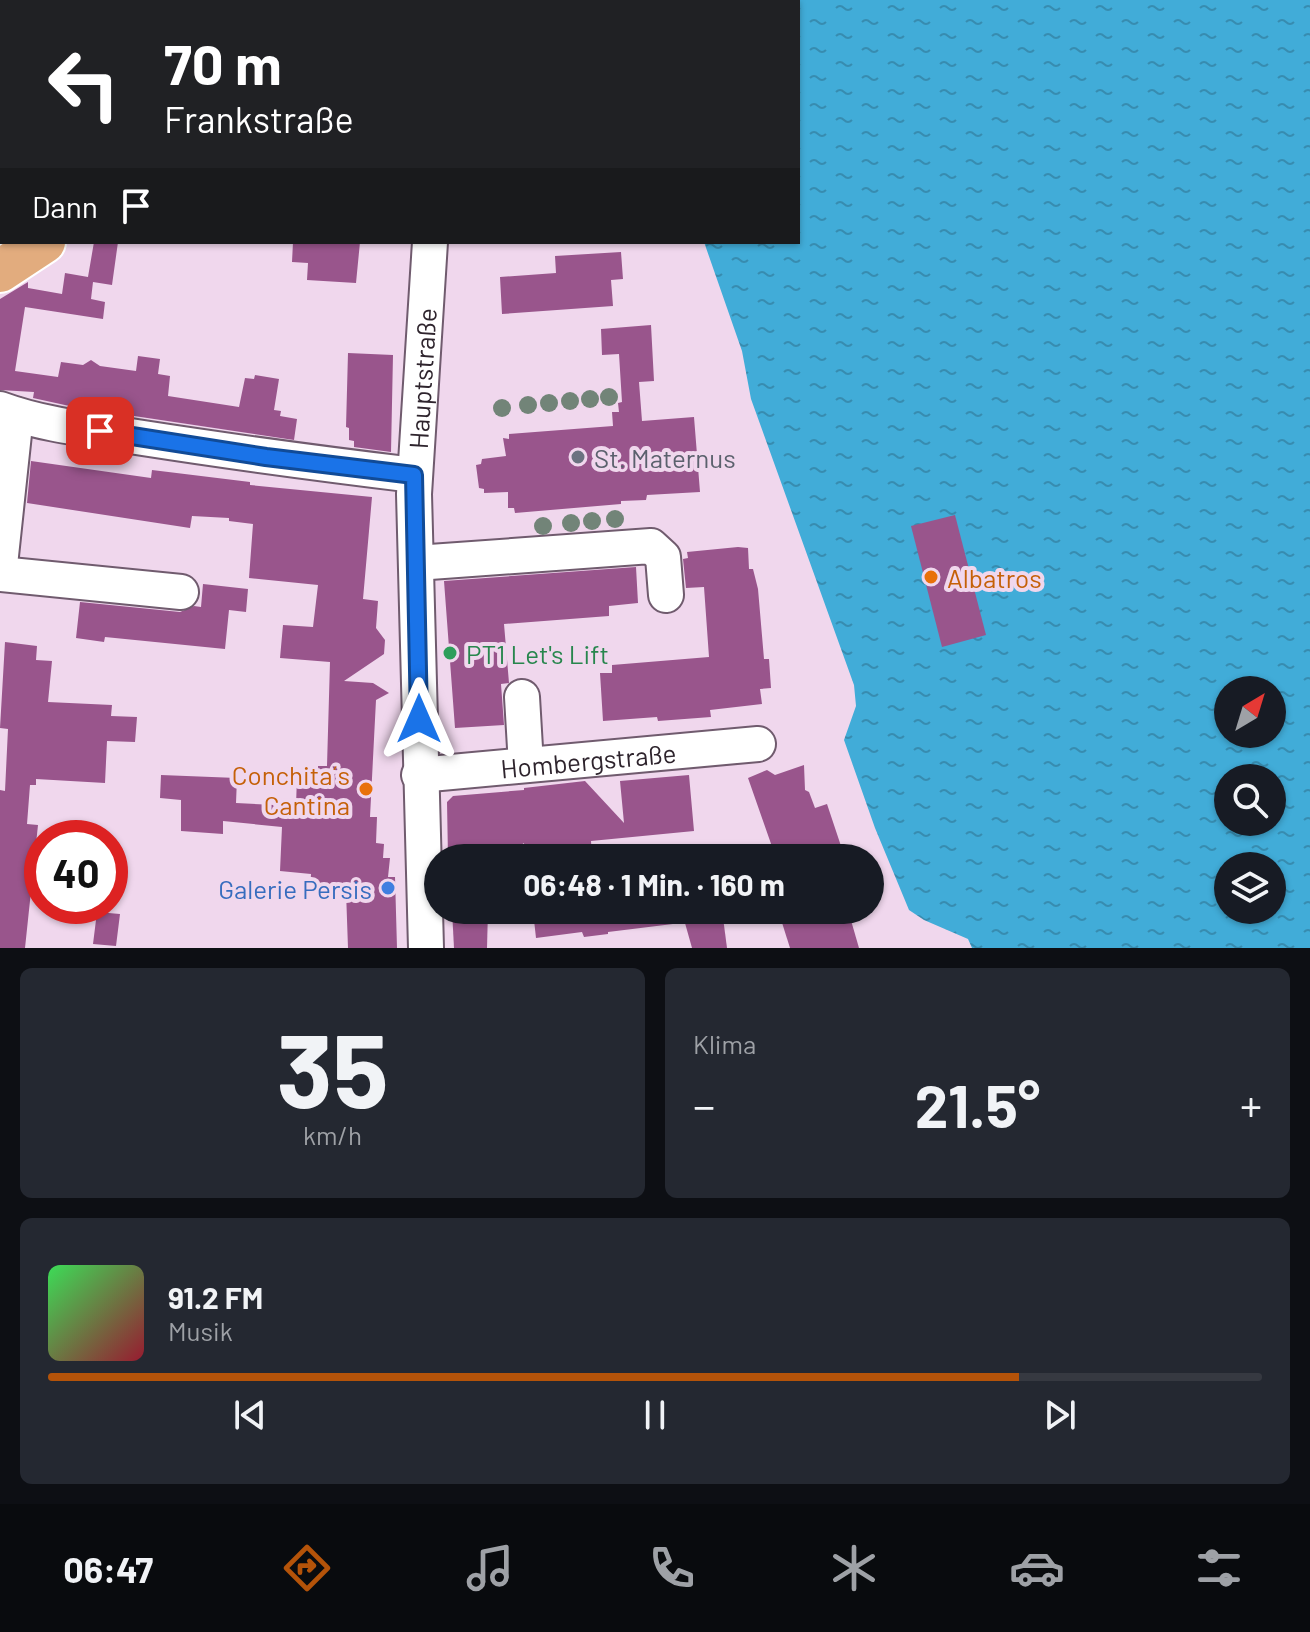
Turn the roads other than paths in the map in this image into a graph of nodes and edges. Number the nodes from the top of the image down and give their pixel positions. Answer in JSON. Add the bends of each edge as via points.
{"nodes":[{"id":1,"x":41,"y":244,"type":"edge"},
{"id":2,"x":430,"y":244,"type":"edge"},
{"id":3,"x":0,"y":271,"type":"edge"},
{"id":4,"x":8,"y":412,"type":"edge"},
{"id":5,"x":414,"y":475,"type":"junction"},
{"id":6,"x":416,"y":563,"type":"junction"},
{"id":7,"x":0,"y":565,"type":"edge"},
{"id":8,"x":0,"y":574,"type":"edge"},
{"id":9,"x":181,"y":592,"type":"dead end"},
{"id":10,"x":666,"y":595,"type":"dead end"},
{"id":11,"x":522,"y":697,"type":"dead end"},
{"id":12,"x":758,"y":744,"type":"dead end"},
{"id":13,"x":526,"y":765,"type":"junction"},
{"id":14,"x":419,"y":775,"type":"junction"},
{"id":15,"x":426,"y":948,"type":"edge"}],
"edges":[{"from":1,"to":3,"type":"main road"},
{"from":2,"to":5,"type":"street","name":"Hauptstraße"},
{"from":4,"to":5,"type":"street","via":[[46,423]]},
{"from":4,"to":7,"type":"street"},
{"from":5,"to":6,"type":"street","name":"Hauptstraße"},
{"from":6,"to":10,"type":"street","via":[[651,546],[663,557]]},
{"from":6,"to":14,"type":"street","name":"Hauptstraße"},
{"from":8,"to":9,"type":"street"},
{"from":11,"to":13,"type":"street"},
{"from":12,"to":13,"type":"street","name":"Hombergstraße"},
{"from":13,"to":14,"type":"street","name":"Hombergstraße"},
{"from":14,"to":15,"type":"street","name":"Hauptstraße"}]}
